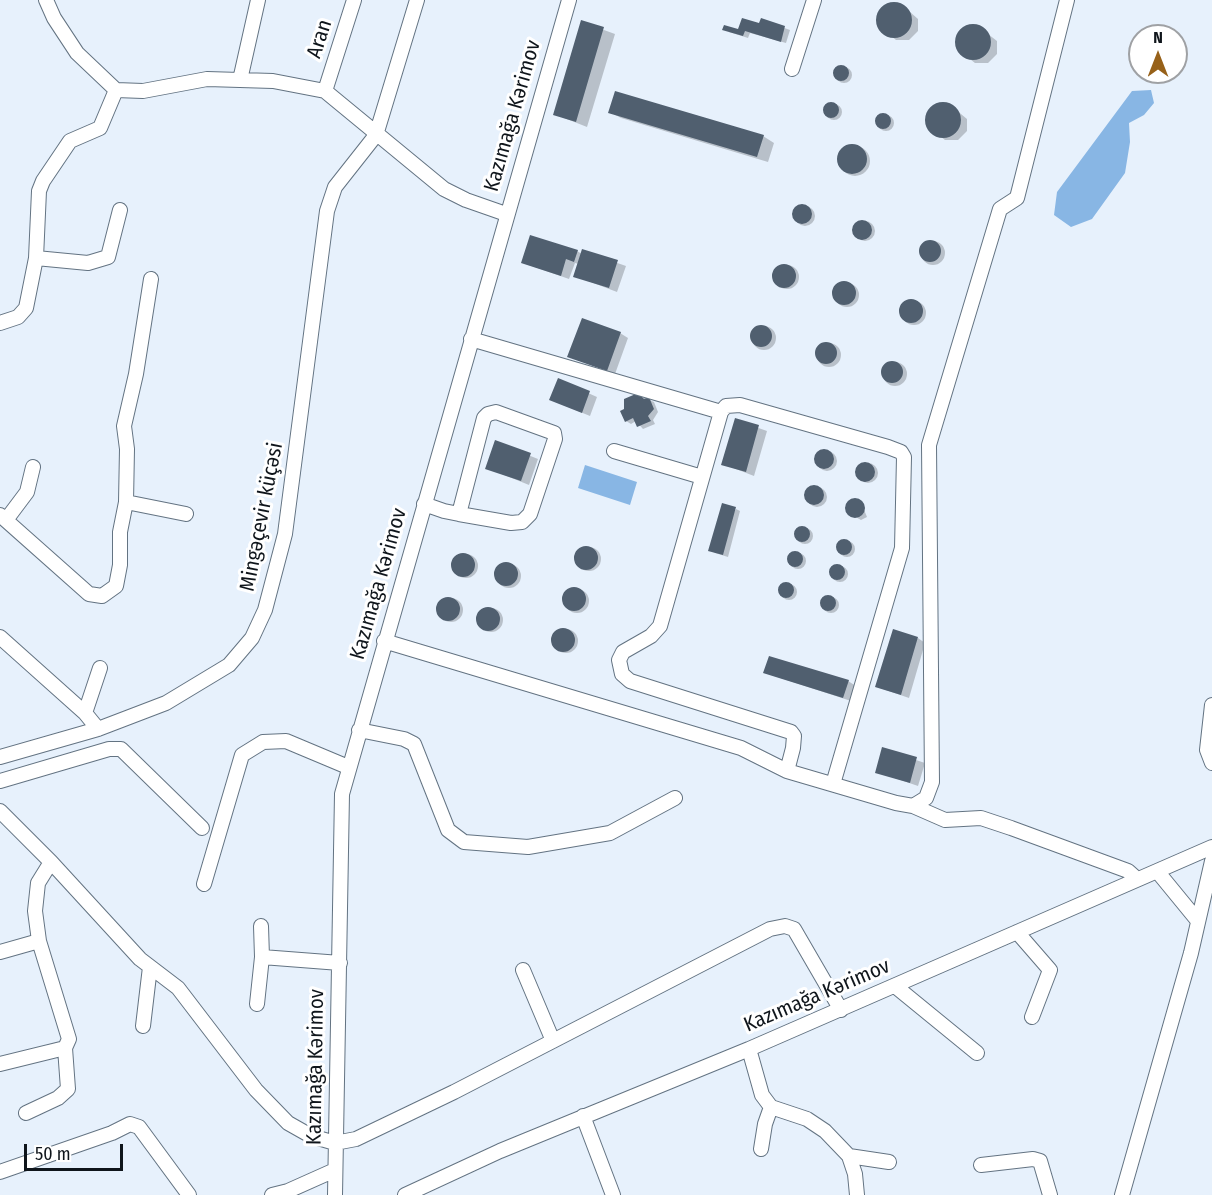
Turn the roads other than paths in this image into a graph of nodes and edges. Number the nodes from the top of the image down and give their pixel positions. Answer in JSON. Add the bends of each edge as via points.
{"nodes":[{"id":1,"x":46,"y":0,"type":"edge"},
{"id":2,"x":258,"y":0,"type":"edge"},
{"id":3,"x":354,"y":0,"type":"edge"},
{"id":4,"x":417,"y":0,"type":"edge"},
{"id":5,"x":569,"y":0,"type":"edge"},
{"id":6,"x":814,"y":0,"type":"edge"},
{"id":7,"x":1067,"y":0,"type":"edge"},
{"id":8,"x":792,"y":69,"type":"dead end"},
{"id":9,"x":240,"y":80,"type":"junction"},
{"id":10,"x":116,"y":90,"type":"junction"},
{"id":11,"x":325,"y":92,"type":"junction"},
{"id":12,"x":376,"y":135,"type":"junction"},
{"id":13,"x":120,"y":210,"type":"dead end"},
{"id":14,"x":506,"y":214,"type":"junction"},
{"id":15,"x":36,"y":258,"type":"junction"},
{"id":16,"x":151,"y":279,"type":"dead end"},
{"id":17,"x":0,"y":323,"type":"edge"},
{"id":18,"x":471,"y":339,"type":"junction"},
{"id":19,"x":721,"y":412,"type":"junction"},
{"id":20,"x":614,"y":451,"type":"dead end"},
{"id":21,"x":33,"y":467,"type":"dead end"},
{"id":22,"x":702,"y":477,"type":"junction"},
{"id":23,"x":126,"y":502,"type":"junction"},
{"id":24,"x":424,"y":504,"type":"junction"},
{"id":25,"x":186,"y":514,"type":"dead end"},
{"id":26,"x":459,"y":514,"type":"junction"},
{"id":27,"x":3,"y":517,"type":"edge"},
{"id":28,"x":0,"y":637,"type":"edge"},
{"id":29,"x":384,"y":641,"type":"junction"},
{"id":30,"x":100,"y":668,"type":"dead end"},
{"id":31,"x":1212,"y":705,"type":"edge"},
{"id":32,"x":85,"y":713,"type":"junction"},
{"id":33,"x":98,"y":729,"type":"junction"},
{"id":34,"x":359,"y":730,"type":"junction"},
{"id":35,"x":0,"y":757,"type":"edge"},
{"id":36,"x":1212,"y":762,"type":"edge"},
{"id":37,"x":348,"y":767,"type":"junction"},
{"id":38,"x":787,"y":771,"type":"junction"},
{"id":39,"x":0,"y":782,"type":"edge"},
{"id":40,"x":833,"y":784,"type":"junction"},
{"id":41,"x":675,"y":798,"type":"dead end"},
{"id":42,"x":913,"y":807,"type":"junction"},
{"id":43,"x":0,"y":811,"type":"edge"},
{"id":44,"x":202,"y":828,"type":"dead end"},
{"id":45,"x":1212,"y":847,"type":"edge"},
{"id":46,"x":1212,"y":861,"type":"edge"},
{"id":47,"x":51,"y":862,"type":"junction"},
{"id":48,"x":1156,"y":871,"type":"junction"},
{"id":49,"x":1137,"y":879,"type":"junction"},
{"id":50,"x":204,"y":884,"type":"dead end"},
{"id":51,"x":1198,"y":921,"type":"junction"},
{"id":52,"x":261,"y":926,"type":"dead end"},
{"id":53,"x":1017,"y":932,"type":"junction"},
{"id":54,"x":39,"y":941,"type":"junction"},
{"id":55,"x":0,"y":952,"type":"edge"},
{"id":56,"x":262,"y":957,"type":"junction"},
{"id":57,"x":340,"y":963,"type":"junction"},
{"id":58,"x":150,"y":967,"type":"junction"},
{"id":59,"x":523,"y":970,"type":"dead end"},
{"id":60,"x":895,"y":986,"type":"junction"},
{"id":61,"x":257,"y":1004,"type":"dead end"},
{"id":62,"x":841,"y":1010,"type":"junction"},
{"id":63,"x":1032,"y":1017,"type":"dead end"},
{"id":64,"x":143,"y":1026,"type":"dead end"},
{"id":65,"x":553,"y":1041,"type":"junction"},
{"id":66,"x":65,"y":1048,"type":"junction"},
{"id":67,"x":749,"y":1049,"type":"junction"},
{"id":68,"x":977,"y":1053,"type":"dead end"},
{"id":69,"x":0,"y":1064,"type":"edge"},
{"id":70,"x":771,"y":1107,"type":"junction"},
{"id":71,"x":26,"y":1113,"type":"dead end"},
{"id":72,"x":583,"y":1116,"type":"junction"},
{"id":73,"x":335,"y":1143,"type":"junction"},
{"id":74,"x":761,"y":1149,"type":"dead end"},
{"id":75,"x":849,"y":1156,"type":"junction"},
{"id":76,"x":889,"y":1162,"type":"dead end"},
{"id":77,"x":981,"y":1165,"type":"dead end"},
{"id":78,"x":335,"y":1170,"type":"junction"},
{"id":79,"x":0,"y":1172,"type":"edge"},
{"id":80,"x":189,"y":1195,"type":"edge"},
{"id":81,"x":272,"y":1195,"type":"edge"},
{"id":82,"x":334,"y":1195,"type":"edge"},
{"id":83,"x":405,"y":1195,"type":"edge"},
{"id":84,"x":613,"y":1195,"type":"edge"},
{"id":85,"x":857,"y":1195,"type":"edge"},
{"id":86,"x":1050,"y":1195,"type":"edge"},
{"id":87,"x":1122,"y":1195,"type":"edge"}],
"edges":[{"from":1,"to":10,"type":"street","via":[[77,53]]},
{"from":2,"to":9,"type":"street"},
{"from":3,"to":11,"type":"street","name":"Aran"},
{"from":4,"to":12,"type":"street"},
{"from":5,"to":14,"type":"street","name":"Kazımağa Kərimov"},
{"from":6,"to":8,"type":"street"},
{"from":7,"to":42,"type":"street","via":[[1017,198],[1000,208],[929,445],[932,782],[926,798]]},
{"from":9,"to":10,"type":"street","via":[[207,79],[143,91]]},
{"from":9,"to":11,"type":"street","via":[[273,81]]},
{"from":10,"to":15,"type":"street","via":[[100,128],[74,137],[43,181],[39,191]]},
{"from":11,"to":12,"type":"street"},
{"from":12,"to":14,"type":"street","via":[[444,189]]},
{"from":12,"to":33,"type":"street","name":"Mingəçevir küçəsi","via":[[335,187],[327,211],[294,483],[265,610],[252,638],[229,665],[166,704]]},
{"from":13,"to":15,"type":"street","via":[[108,257],[88,263]]},
{"from":14,"to":18,"type":"street","name":"Kazımağa Kərimov"},
{"from":15,"to":17,"type":"street","via":[[26,308],[18,317]]},
{"from":16,"to":23,"type":"street","via":[[124,426]]},
{"from":18,"to":19,"type":"street"},
{"from":18,"to":24,"type":"street","name":"Kazımağa Kərimov"},
{"from":19,"to":22,"type":"street"},
{"from":19,"to":40,"type":"street","via":[[726,406],[740,405],[888,447],[904,457],[900,557]]},
{"from":20,"to":22,"type":"street"},
{"from":21,"to":27,"type":"street","via":[[27,492]]},
{"from":22,"to":38,"type":"street","via":[[660,626],[620,656],[622,674],[630,681],[791,732],[793,748]]},
{"from":23,"to":25,"type":"street"},
{"from":23,"to":27,"type":"street","via":[[116,586],[102,596],[77,586]]},
{"from":24,"to":26,"type":"street"},
{"from":24,"to":29,"type":"street","name":"Kazımağa Kərimov"},
{"from":26,"to":26,"type":"street","via":[[522,522],[530,514],[554,433],[496,412],[488,414]]},
{"from":28,"to":32,"type":"street"},
{"from":29,"to":34,"type":"street","name":"Kazımağa Kərimov"},
{"from":29,"to":38,"type":"street","via":[[741,748]]},
{"from":30,"to":32,"type":"street"},
{"from":31,"to":36,"type":"street","via":[[1207,750]]},
{"from":32,"to":33,"type":"street"},
{"from":33,"to":35,"type":"street","name":"Mingəçevir küçəsi"},
{"from":34,"to":37,"type":"street","name":"Kazımağa Kərimov"},
{"from":34,"to":41,"type":"street","via":[[404,738],[414,744],[448,830],[464,842],[528,847],[610,833]]},
{"from":37,"to":50,"type":"street","via":[[286,741],[263,742],[242,755]]},
{"from":37,"to":57,"type":"street","name":"Kazımağa Kərimov","via":[[342,794]]},
{"from":38,"to":40,"type":"street"},
{"from":39,"to":44,"type":"street","via":[[109,749],[121,749]]},
{"from":40,"to":42,"type":"street"},
{"from":42,"to":49,"type":"street","via":[[945,820],[981,818],[1122,868]]},
{"from":43,"to":47,"type":"street"},
{"from":45,"to":48,"type":"street","name":"Kazımağa Kərimov"},
{"from":46,"to":51,"type":"street"},
{"from":47,"to":54,"type":"street","via":[[35,896]]},
{"from":47,"to":58,"type":"street","via":[[112,932]]},
{"from":48,"to":49,"type":"street","name":"Kazımağa Kərimov"},
{"from":48,"to":51,"type":"street"},
{"from":49,"to":53,"type":"street","name":"Kazımağa Kərimov"},
{"from":51,"to":87,"type":"street"},
{"from":52,"to":56,"type":"street"},
{"from":53,"to":60,"type":"street","name":"Kazımağa Kərimov"},
{"from":53,"to":63,"type":"street","via":[[1050,970]]},
{"from":54,"to":55,"type":"street"},
{"from":54,"to":66,"type":"street","via":[[69,1039]]},
{"from":56,"to":57,"type":"street"},
{"from":56,"to":61,"type":"street"},
{"from":57,"to":73,"type":"street","name":"Kazımağa Kərimov"},
{"from":58,"to":64,"type":"street"},
{"from":58,"to":73,"type":"street","via":[[178,988],[256,1090],[288,1123]]},
{"from":59,"to":65,"type":"street"},
{"from":60,"to":62,"type":"street","name":"Kazımağa Kərimov"},
{"from":60,"to":68,"type":"street"},
{"from":62,"to":65,"type":"street","via":[[794,929],[785,926],[770,930]]},
{"from":62,"to":67,"type":"street","name":"Kazımağa Kərimov"},
{"from":65,"to":73,"type":"street","via":[[356,1139]]},
{"from":66,"to":69,"type":"street"},
{"from":66,"to":71,"type":"street","via":[[68,1089]]},
{"from":67,"to":70,"type":"street","via":[[762,1095]]},
{"from":67,"to":72,"type":"street","name":"Kazımağa Kərimov"},
{"from":70,"to":74,"type":"street"},
{"from":70,"to":75,"type":"street","via":[[816,1125]]},
{"from":72,"to":83,"type":"street","name":"Kazımağa Kərimov"},
{"from":72,"to":84,"type":"street"},
{"from":73,"to":78,"type":"street","name":"Kazımağa Kərimov"},
{"from":75,"to":76,"type":"street"},
{"from":75,"to":85,"type":"street"},
{"from":77,"to":86,"type":"street","via":[[1040,1161]]},
{"from":78,"to":81,"type":"street"},
{"from":78,"to":82,"type":"street","name":"Kazımağa Kərimov"},
{"from":79,"to":80,"type":"street","via":[[130,1124],[139,1127]]}]}
